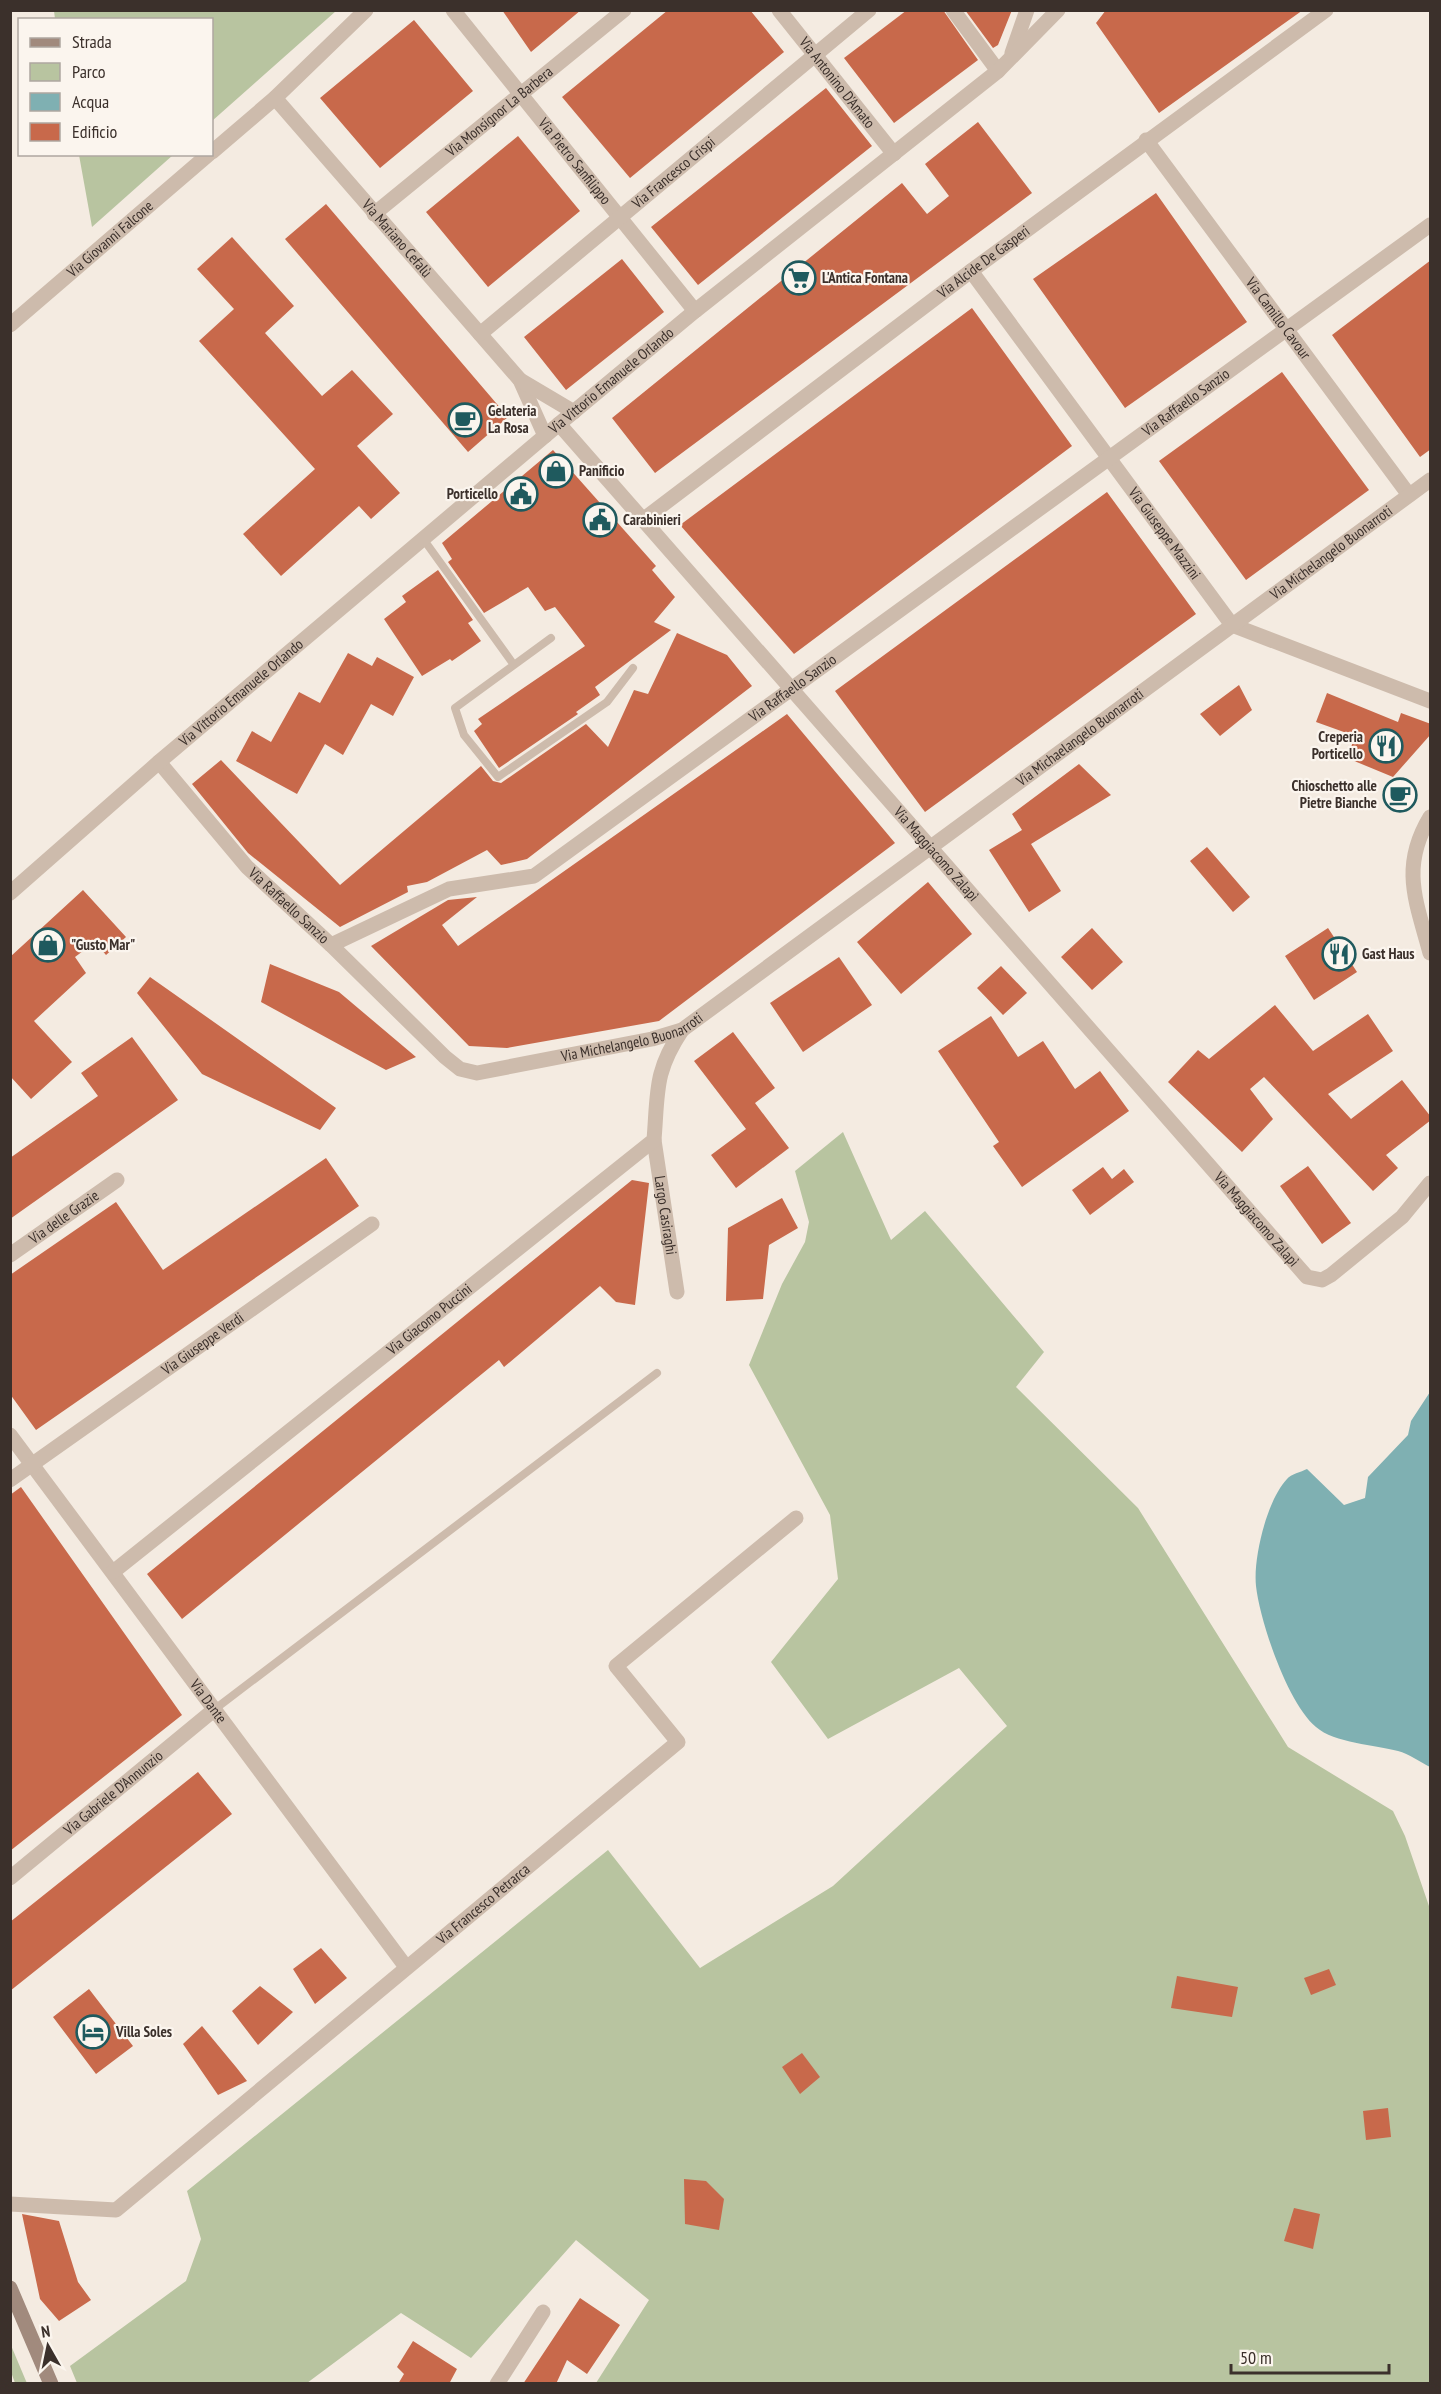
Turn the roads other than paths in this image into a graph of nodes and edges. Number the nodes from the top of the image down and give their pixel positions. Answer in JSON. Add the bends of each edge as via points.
{"nodes":[{"id":1,"x":366,"y":10,"type":"edge"},
{"id":2,"x":453,"y":10,"type":"edge"},
{"id":3,"x":624,"y":10,"type":"edge"},
{"id":4,"x":779,"y":10,"type":"edge"},
{"id":5,"x":868,"y":10,"type":"edge"},
{"id":6,"x":952,"y":10,"type":"edge"},
{"id":7,"x":1027,"y":10,"type":"edge"},
{"id":8,"x":1326,"y":10,"type":"edge"},
{"id":9,"x":1057,"y":12,"type":"edge"},
{"id":10,"x":815,"y":56,"type":"junction"},
{"id":11,"x":1011,"y":56,"type":"junction"},
{"id":12,"x":998,"y":71,"type":"junction"},
{"id":13,"x":521,"y":94,"type":"junction"},
{"id":14,"x":275,"y":98,"type":"junction"},
{"id":15,"x":1146,"y":141,"type":"junction"},
{"id":16,"x":213,"y":150,"type":"edge"},
{"id":17,"x":894,"y":154,"type":"junction"},
{"id":18,"x":206,"y":156,"type":"edge"},
{"id":19,"x":374,"y":214,"type":"junction"},
{"id":20,"x":620,"y":217,"type":"junction"},
{"id":21,"x":1431,"y":225,"type":"edge"},
{"id":22,"x":971,"y":271,"type":"junction"},
{"id":23,"x":695,"y":311,"type":"junction"},
{"id":24,"x":10,"y":324,"type":"edge"},
{"id":25,"x":1286,"y":329,"type":"junction"},
{"id":26,"x":480,"y":334,"type":"junction"},
{"id":27,"x":520,"y":380,"type":"junction"},
{"id":28,"x":574,"y":412,"type":"junction"},
{"id":29,"x":559,"y":424,"type":"junction"},
{"id":30,"x":545,"y":436,"type":"junction"},
{"id":31,"x":1108,"y":457,"type":"junction"},
{"id":32,"x":1431,"y":480,"type":"edge"},
{"id":33,"x":1409,"y":495,"type":"junction"},
{"id":34,"x":644,"y":519,"type":"junction"},
{"id":35,"x":424,"y":540,"type":"junction"},
{"id":36,"x":1232,"y":625,"type":"junction"},
{"id":37,"x":551,"y":638,"type":"dead end"},
{"id":38,"x":514,"y":665,"type":"junction"},
{"id":39,"x":633,"y":668,"type":"dead end"},
{"id":40,"x":791,"y":690,"type":"junction"},
{"id":41,"x":1431,"y":701,"type":"edge"},
{"id":42,"x":159,"y":762,"type":"junction"},
{"id":43,"x":1431,"y":816,"type":"edge"},
{"id":44,"x":929,"y":849,"type":"junction"},
{"id":45,"x":10,"y":893,"type":"edge"},
{"id":46,"x":331,"y":945,"type":"junction"},
{"id":47,"x":1431,"y":953,"type":"edge"},
{"id":48,"x":682,"y":1030,"type":"junction"},
{"id":49,"x":654,"y":1140,"type":"junction"},
{"id":50,"x":117,"y":1180,"type":"dead end"},
{"id":51,"x":1431,"y":1183,"type":"edge"},
{"id":52,"x":372,"y":1224,"type":"dead end"},
{"id":53,"x":10,"y":1255,"type":"edge"},
{"id":54,"x":677,"y":1292,"type":"dead end"},
{"id":55,"x":657,"y":1373,"type":"dead end"},
{"id":56,"x":10,"y":1435,"type":"edge"},
{"id":57,"x":32,"y":1464,"type":"junction"},
{"id":58,"x":10,"y":1480,"type":"edge"},
{"id":59,"x":796,"y":1518,"type":"dead end"},
{"id":60,"x":113,"y":1572,"type":"junction"},
{"id":61,"x":215,"y":1709,"type":"junction"},
{"id":62,"x":10,"y":1878,"type":"edge"},
{"id":63,"x":406,"y":1967,"type":"junction"},
{"id":64,"x":10,"y":2204,"type":"edge"},
{"id":65,"x":10,"y":2288,"type":"edge"},
{"id":66,"x":543,"y":2312,"type":"dead end"},
{"id":67,"x":51,"y":2384,"type":"edge"},
{"id":68,"x":497,"y":2384,"type":"edge"}],
"edges":[{"from":1,"to":14,"type":"street","name":"Via Giovanni Falcone"},
{"from":2,"to":13,"type":"street","name":"Via Pietro Sanfilippo"},
{"from":3,"to":13,"type":"street","name":"Via Monsignor La Barbera"},
{"from":4,"to":10,"type":"street","name":"Via Antonino D'Amato"},
{"from":5,"to":10,"type":"street","name":"Via Francesco Crispi"},
{"from":6,"to":12,"type":"street"},
{"from":7,"to":11,"type":"street"},
{"from":8,"to":15,"type":"street","name":"Via Alcide De Gasperi"},
{"from":9,"to":11,"type":"street","name":"Via Vittorio Emanuele Orlando"},
{"from":10,"to":17,"type":"street","name":"Via Antonino D'Amato"},
{"from":10,"to":20,"type":"street","name":"Via Francesco Crispi"},
{"from":11,"to":12,"type":"street","name":"Via Vittorio Emanuele Orlando"},
{"from":12,"to":17,"type":"street","name":"Via Vittorio Emanuele Orlando"},
{"from":13,"to":19,"type":"street","name":"Via Monsignor La Barbera"},
{"from":13,"to":20,"type":"street","name":"Via Pietro Sanfilippo"},
{"from":14,"to":16,"type":"street","name":"Via Giovanni Falcone"},
{"from":14,"to":19,"type":"street","name":"Via Mariano Cefalù"},
{"from":15,"to":22,"type":"street","name":"Via Alcide De Gasperi"},
{"from":15,"to":25,"type":"street","name":"Via Camillo Cavour"},
{"from":17,"to":23,"type":"street","name":"Via Vittorio Emanuele Orlando"},
{"from":18,"to":24,"type":"street","name":"Via Giovanni Falcone"},
{"from":19,"to":26,"type":"street","name":"Via Mariano Cefalù"},
{"from":20,"to":23,"type":"street","name":"Via Pietro Sanfilippo"},
{"from":20,"to":26,"type":"street","name":"Via Francesco Crispi"},
{"from":21,"to":25,"type":"street","name":"Via Raffaello Sanzio"},
{"from":22,"to":31,"type":"street","name":"Via Giuseppe Mazzini"},
{"from":22,"to":34,"type":"street","name":"Via Alcide De Gasperi"},
{"from":23,"to":28,"type":"street","name":"Via Vittorio Emanuele Orlando"},
{"from":25,"to":31,"type":"street","name":"Via Raffaello Sanzio"},
{"from":25,"to":33,"type":"street","name":"Via Camillo Cavour"},
{"from":26,"to":27,"type":"street","name":"Via Mariano Cefalù"},
{"from":27,"to":28,"type":"street","name":"Via Mariano Cefalù"},
{"from":27,"to":30,"type":"street","name":"Via Mariano Cefalù"},
{"from":28,"to":29,"type":"street","name":"Via Vittorio Emanuele Orlando"},
{"from":29,"to":30,"type":"street","name":"Via Vittorio Emanuele Orlando"},
{"from":29,"to":34,"type":"street","name":"Via Maggiacomo Zalapì"},
{"from":30,"to":35,"type":"street","name":"Via Vittorio Emanuele Orlando"},
{"from":31,"to":36,"type":"street","name":"Via Giuseppe Mazzini"},
{"from":31,"to":40,"type":"street","name":"Via Raffaello Sanzio"},
{"from":32,"to":33,"type":"street","name":"Via Michelangelo Buonarroti"},
{"from":33,"to":36,"type":"street","name":"Via Michelangelo Buonarroti"},
{"from":34,"to":40,"type":"street","name":"Via Maggiacomo Zalapì"},
{"from":35,"to":38,"type":"lane"},
{"from":35,"to":42,"type":"street","name":"Via Vittorio Emanuele Orlando"},
{"from":36,"to":41,"type":"street"},
{"from":36,"to":44,"type":"street","name":"Via Michaelangelo Buonarroti"},
{"from":37,"to":38,"type":"lane"},
{"from":38,"to":39,"type":"lane","via":[[455,708],[464,735],[498,777],[607,702]]},
{"from":40,"to":44,"type":"street","name":"Via Maggiacomo Zalapì"},
{"from":40,"to":46,"type":"street","name":"Via Raffaello Sanzio","via":[[534,876],[449,889]]},
{"from":42,"to":45,"type":"street","name":"Via Vittorio Emanuele Orlando"},
{"from":42,"to":46,"type":"street","name":"Via Raffaello Sanzio","via":[[247,867]]},
{"from":43,"to":47,"type":"street","via":[[1416,849],[1412,890]]},
{"from":44,"to":48,"type":"street","name":"Via Michelangelo Buonarroti"},
{"from":44,"to":51,"type":"street","name":"Via Maggiacomo Zalapì","via":[[1303,1273],[1316,1280],[1327,1278],[1402,1217]]},
{"from":46,"to":48,"type":"street","name":"Via Michelangelo Buonarroti","via":[[460,1069],[477,1073]]},
{"from":48,"to":49,"type":"street","via":[[666,1054],[658,1076]]},
{"from":49,"to":54,"type":"street","name":"Largo Casiraghi"},
{"from":49,"to":60,"type":"street","name":"Via Giacomo Puccini"},
{"from":50,"to":53,"type":"street","name":"Via delle Grazie"},
{"from":52,"to":57,"type":"street","name":"Via Giuseppe Verdi"},
{"from":55,"to":61,"type":"lane"},
{"from":56,"to":57,"type":"street","name":"Via Dante"},
{"from":57,"to":58,"type":"street","name":"Via Giuseppe Verdi"},
{"from":57,"to":60,"type":"street","name":"Via Dante"},
{"from":59,"to":63,"type":"street","name":"Via Francesco Petrarca","via":[[616,1666],[678,1742]]},
{"from":60,"to":61,"type":"street","name":"Via Dante"},
{"from":61,"to":62,"type":"street","name":"Via Gabriele D'Annunzio"},
{"from":61,"to":63,"type":"street","name":"Via Dante"},
{"from":63,"to":64,"type":"street","name":"Via Francesco Petrarca","via":[[116,2210]]},
{"from":65,"to":67,"type":"main road"},
{"from":66,"to":68,"type":"street"}]}
